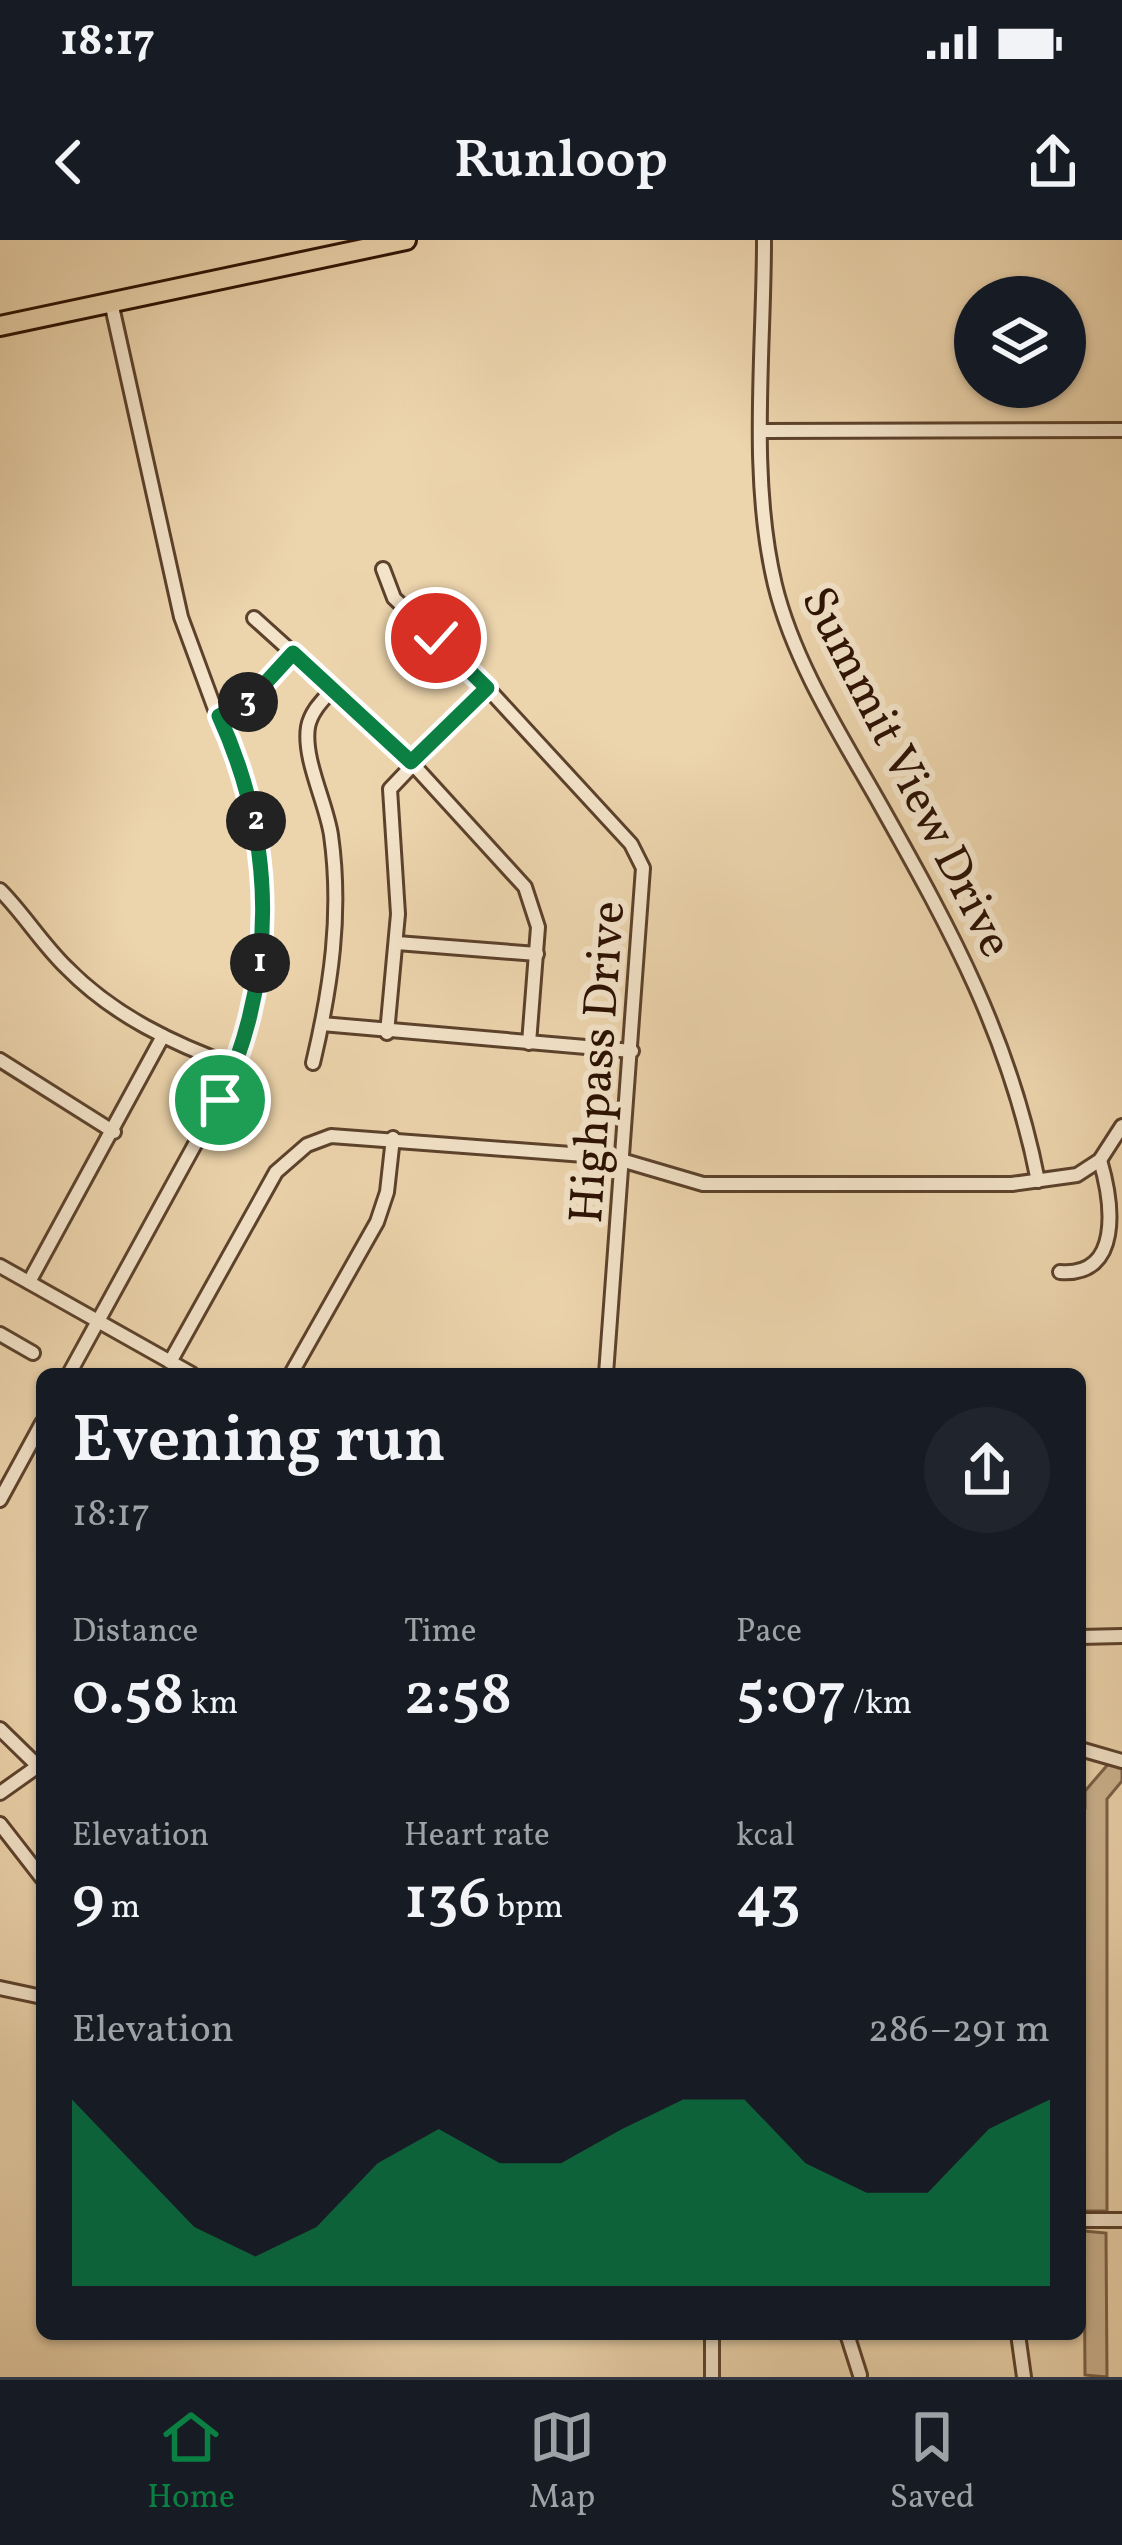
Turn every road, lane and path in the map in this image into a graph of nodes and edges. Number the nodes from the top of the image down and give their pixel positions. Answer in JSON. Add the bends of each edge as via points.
{"nodes":[{"id":1,"x":406,"y":240,"type":"edge"},
{"id":2,"x":764,"y":240,"type":"edge"},
{"id":3,"x":111,"y":302,"type":"junction"},
{"id":4,"x":0,"y":326,"type":"edge"},
{"id":5,"x":1122,"y":430,"type":"edge"},
{"id":6,"x":764,"y":431,"type":"junction"},
{"id":7,"x":383,"y":569,"type":"dead end"},
{"id":8,"x":254,"y":617,"type":"dead end"},
{"id":9,"x":293,"y":653,"type":"junction"},
{"id":10,"x":487,"y":688,"type":"junction"},
{"id":11,"x":333,"y":689,"type":"junction"},
{"id":12,"x":219,"y":716,"type":"junction"},
{"id":13,"x":411,"y":762,"type":"junction"},
{"id":14,"x":0,"y":890,"type":"edge"},
{"id":15,"x":397,"y":943,"type":"junction"},
{"id":16,"x":537,"y":954,"type":"junction"},
{"id":17,"x":322,"y":1024,"type":"junction"},
{"id":18,"x":387,"y":1033,"type":"junction"},
{"id":19,"x":163,"y":1036,"type":"junction"},
{"id":20,"x":529,"y":1043,"type":"junction"},
{"id":21,"x":632,"y":1051,"type":"junction"},
{"id":22,"x":0,"y":1060,"type":"edge"},
{"id":23,"x":313,"y":1063,"type":"dead end"},
{"id":24,"x":235,"y":1066,"type":"junction"},
{"id":25,"x":1122,"y":1126,"type":"edge"},
{"id":26,"x":114,"y":1132,"type":"junction"},
{"id":27,"x":393,"y":1138,"type":"junction"},
{"id":28,"x":623,"y":1160,"type":"junction"},
{"id":29,"x":1100,"y":1160,"type":"junction"},
{"id":30,"x":1038,"y":1181,"type":"junction"},
{"id":31,"x":0,"y":1266,"type":"edge"},
{"id":32,"x":1060,"y":1272,"type":"dead end"},
{"id":33,"x":29,"y":1282,"type":"junction"},
{"id":34,"x":98,"y":1321,"type":"junction"},
{"id":35,"x":1,"y":1338,"type":"edge"},
{"id":36,"x":33,"y":1353,"type":"dead end"},
{"id":37,"x":170,"y":1362,"type":"junction"},
{"id":38,"x":72,"y":1368,"type":"edge"},
{"id":39,"x":181,"y":1368,"type":"edge"},
{"id":40,"x":294,"y":1368,"type":"edge"},
{"id":41,"x":606,"y":1368,"type":"edge"},
{"id":42,"x":36,"y":1434,"type":"edge"},
{"id":43,"x":0,"y":1500,"type":"edge"},
{"id":44,"x":1122,"y":1636,"type":"edge"},
{"id":45,"x":1086,"y":1637,"type":"edge"},
{"id":46,"x":0,"y":1729,"type":"edge"},
{"id":47,"x":1086,"y":1751,"type":"edge"},
{"id":48,"x":36,"y":1761,"type":"edge"},
{"id":49,"x":1122,"y":1761,"type":"edge"},
{"id":50,"x":36,"y":1769,"type":"edge"},
{"id":51,"x":0,"y":1793,"type":"edge"},
{"id":52,"x":0,"y":1824,"type":"edge"},
{"id":53,"x":36,"y":1870,"type":"edge"},
{"id":54,"x":0,"y":1988,"type":"edge"},
{"id":55,"x":36,"y":1996,"type":"edge"},
{"id":56,"x":1086,"y":2220,"type":"edge"},
{"id":57,"x":1122,"y":2220,"type":"edge"},
{"id":58,"x":712,"y":2340,"type":"edge"},
{"id":59,"x":849,"y":2340,"type":"edge"},
{"id":60,"x":1019,"y":2340,"type":"edge"},
{"id":61,"x":860,"y":2375,"type":"edge"},
{"id":62,"x":712,"y":2377,"type":"edge"},
{"id":63,"x":1024,"y":2377,"type":"edge"}],
"edges":[{"from":1,"to":3,"type":"highway"},
{"from":2,"to":6,"type":"street","name":"Summit View Drive"},
{"from":3,"to":4,"type":"highway"},
{"from":3,"to":12,"type":"street","via":[[181,617]]},
{"from":5,"to":6,"type":"street"},
{"from":6,"to":30,"type":"street","name":"Summit View Drive","via":[[766,532],[789,625],[992,1016],[1022,1096]]},
{"from":7,"to":10,"type":"street","name":"Highpass Drive","via":[[394,598]]},
{"from":8,"to":9,"type":"street"},
{"from":9,"to":11,"type":"street"},
{"from":9,"to":12,"type":"street","via":[[249,701]]},
{"from":10,"to":13,"type":"street"},
{"from":10,"to":21,"type":"street","name":"Highpass Drive","via":[[640,860],[646,886]]},
{"from":11,"to":13,"type":"street"},
{"from":11,"to":17,"type":"street","via":[[308,734],[335,880]]},
{"from":12,"to":24,"type":"street","via":[[250,795],[263,877],[260,963]]},
{"from":13,"to":15,"type":"street","via":[[388,794]]},
{"from":13,"to":16,"type":"street","via":[[525,887],[538,918]]},
{"from":14,"to":19,"type":"street","via":[[79,980]]},
{"from":15,"to":16,"type":"street"},
{"from":15,"to":18,"type":"street"},
{"from":16,"to":20,"type":"street"},
{"from":17,"to":18,"type":"street"},
{"from":17,"to":23,"type":"street"},
{"from":18,"to":20,"type":"street"},
{"from":19,"to":24,"type":"street"},
{"from":19,"to":26,"type":"street"},
{"from":20,"to":21,"type":"street"},
{"from":21,"to":28,"type":"street","name":"Highpass Drive"},
{"from":22,"to":26,"type":"street"},
{"from":24,"to":34,"type":"street"},
{"from":25,"to":29,"type":"street"},
{"from":26,"to":33,"type":"street"},
{"from":27,"to":28,"type":"street"},
{"from":27,"to":37,"type":"street","via":[[331,1136],[285,1161]]},
{"from":27,"to":40,"type":"street","via":[[377,1222]]},
{"from":28,"to":30,"type":"street","via":[[703,1184]]},
{"from":28,"to":41,"type":"street","name":"Highpass Drive"},
{"from":29,"to":30,"type":"street","via":[[1077,1175]]},
{"from":29,"to":32,"type":"street","via":[[1113,1239],[1100,1262]]},
{"from":31,"to":33,"type":"street"},
{"from":33,"to":34,"type":"street"},
{"from":34,"to":37,"type":"street"},
{"from":34,"to":38,"type":"street"},
{"from":35,"to":36,"type":"street"},
{"from":37,"to":39,"type":"street"},
{"from":42,"to":43,"type":"street"},
{"from":44,"to":45,"type":"street"},
{"from":46,"to":48,"type":"street"},
{"from":47,"to":49,"type":"street"},
{"from":50,"to":51,"type":"street"},
{"from":52,"to":53,"type":"street"},
{"from":54,"to":55,"type":"street"},
{"from":56,"to":57,"type":"street"},
{"from":58,"to":62,"type":"street"},
{"from":59,"to":61,"type":"street"},
{"from":60,"to":63,"type":"street"}]}
